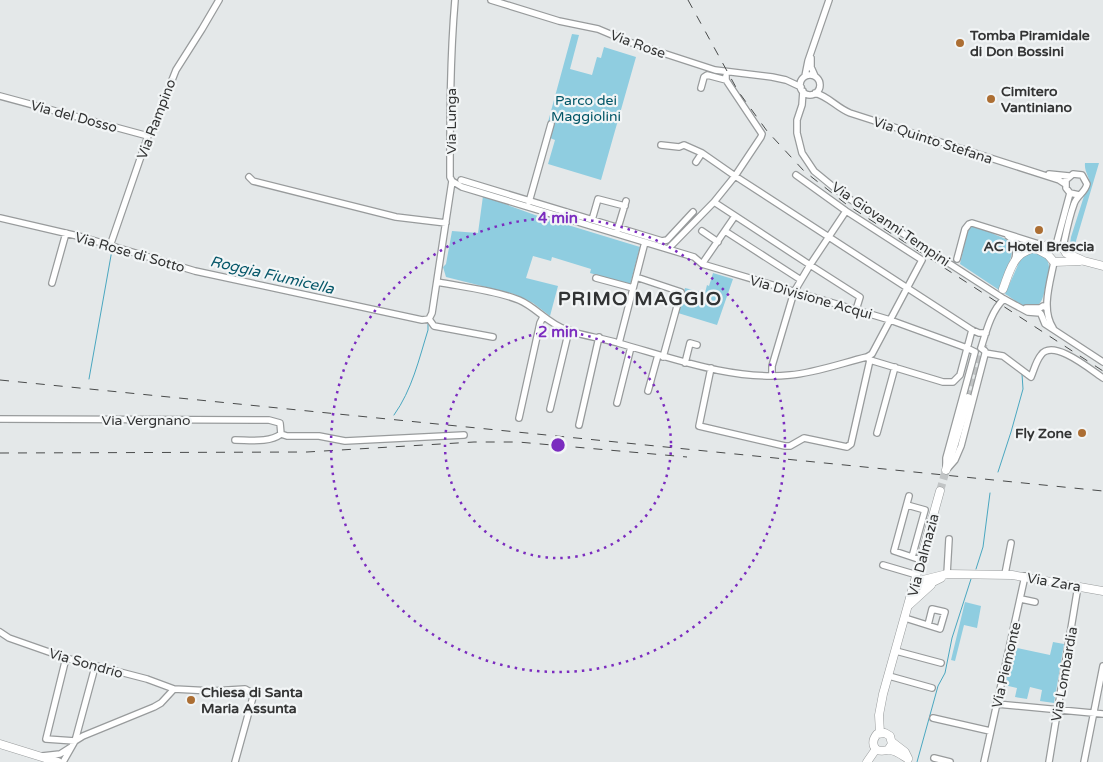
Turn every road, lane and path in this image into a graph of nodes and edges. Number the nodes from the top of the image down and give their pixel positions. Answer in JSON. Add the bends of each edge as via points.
{"nodes":[{"id":1,"x":219,"y":0,"type":"edge"},
{"id":2,"x":451,"y":0,"type":"edge"},
{"id":3,"x":455,"y":0,"type":"edge"},
{"id":4,"x":491,"y":0,"type":"edge"},
{"id":5,"x":829,"y":0,"type":"edge"},
{"id":6,"x":453,"y":18,"type":"junction"},
{"id":7,"x":812,"y":53,"type":"junction"},
{"id":8,"x":815,"y":76,"type":"junction"},
{"id":9,"x":804,"y":77,"type":"junction"},
{"id":10,"x":786,"y":80,"type":"junction"},
{"id":11,"x":820,"y":85,"type":"junction"},
{"id":12,"x":701,"y":88,"type":"dead end"},
{"id":13,"x":802,"y":89,"type":"junction"},
{"id":14,"x":814,"y":94,"type":"junction"},
{"id":15,"x":0,"y":96,"type":"edge"},
{"id":16,"x":802,"y":105,"type":"junction"},
{"id":17,"x":837,"y":106,"type":"junction"},
{"id":18,"x":551,"y":124,"type":"dead end"},
{"id":19,"x":148,"y":136,"type":"junction"},
{"id":20,"x":661,"y":145,"type":"dead end"},
{"id":21,"x":702,"y":153,"type":"junction"},
{"id":22,"x":696,"y":162,"type":"dead end"},
{"id":23,"x":1030,"y":171,"type":"junction"},
{"id":24,"x":796,"y":175,"type":"dead end"},
{"id":25,"x":735,"y":176,"type":"junction"},
{"id":26,"x":1068,"y":176,"type":"junction"},
{"id":27,"x":249,"y":177,"type":"dead end"},
{"id":28,"x":461,"y":180,"type":"dead end"},
{"id":29,"x":452,"y":181,"type":"junction"},
{"id":30,"x":1065,"y":184,"type":"junction"},
{"id":31,"x":1070,"y":193,"type":"junction"},
{"id":32,"x":1079,"y":195,"type":"junction"},
{"id":33,"x":714,"y":202,"type":"junction"},
{"id":34,"x":528,"y":204,"type":"junction"},
{"id":35,"x":846,"y":211,"type":"junction"},
{"id":36,"x":693,"y":212,"type":"dead end"},
{"id":37,"x":735,"y":216,"type":"junction"},
{"id":38,"x":0,"y":218,"type":"edge"},
{"id":39,"x":592,"y":220,"type":"junction"},
{"id":40,"x":683,"y":222,"type":"junction"},
{"id":41,"x":446,"y":223,"type":"junction"},
{"id":42,"x":689,"y":228,"type":"junction"},
{"id":43,"x":618,"y":230,"type":"junction"},
{"id":44,"x":725,"y":230,"type":"junction"},
{"id":45,"x":702,"y":231,"type":"dead end"},
{"id":46,"x":66,"y":233,"type":"junction"},
{"id":47,"x":1005,"y":234,"type":"junction"},
{"id":48,"x":829,"y":237,"type":"junction"},
{"id":49,"x":647,"y":240,"type":"junction"},
{"id":50,"x":718,"y":242,"type":"junction"},
{"id":51,"x":110,"y":246,"type":"junction"},
{"id":52,"x":1056,"y":247,"type":"junction"},
{"id":53,"x":1035,"y":248,"type":"junction"},
{"id":54,"x":668,"y":249,"type":"junction"},
{"id":55,"x":1048,"y":255,"type":"junction"},
{"id":56,"x":957,"y":259,"type":"dead end"},
{"id":57,"x":1015,"y":261,"type":"junction"},
{"id":58,"x":1084,"y":261,"type":"junction"},
{"id":59,"x":1058,"y":262,"type":"junction"},
{"id":60,"x":702,"y":264,"type":"junction"},
{"id":61,"x":810,"y":265,"type":"junction"},
{"id":62,"x":1103,"y":266,"type":"edge"},
{"id":63,"x":636,"y":277,"type":"junction"},
{"id":64,"x":596,"y":278,"type":"dead end"},
{"id":65,"x":801,"y":280,"type":"junction"},
{"id":66,"x":437,"y":282,"type":"junction"},
{"id":67,"x":52,"y":283,"type":"dead end"},
{"id":68,"x":907,"y":287,"type":"junction"},
{"id":69,"x":633,"y":288,"type":"junction"},
{"id":70,"x":1003,"y":290,"type":"dead end"},
{"id":71,"x":794,"y":292,"type":"junction"},
{"id":72,"x":1004,"y":299,"type":"junction"},
{"id":73,"x":856,"y":310,"type":"junction"},
{"id":74,"x":1043,"y":311,"type":"junction"},
{"id":75,"x":544,"y":317,"type":"junction"},
{"id":76,"x":428,"y":319,"type":"junction"},
{"id":77,"x":890,"y":320,"type":"junction"},
{"id":78,"x":569,"y":330,"type":"junction"},
{"id":79,"x":972,"y":330,"type":"junction"},
{"id":80,"x":986,"y":333,"type":"junction"},
{"id":81,"x":493,"y":337,"type":"dead end"},
{"id":82,"x":599,"y":338,"type":"junction"},
{"id":83,"x":619,"y":343,"type":"junction"},
{"id":84,"x":697,"y":345,"type":"dead end"},
{"id":85,"x":631,"y":347,"type":"junction"},
{"id":86,"x":967,"y":348,"type":"junction"},
{"id":87,"x":975,"y":353,"type":"junction"},
{"id":88,"x":984,"y":353,"type":"junction"},
{"id":89,"x":661,"y":356,"type":"junction"},
{"id":90,"x":869,"y":358,"type":"junction"},
{"id":91,"x":686,"y":362,"type":"junction"},
{"id":92,"x":1103,"y":362,"type":"edge"},
{"id":93,"x":895,"y":366,"type":"junction"},
{"id":94,"x":712,"y":368,"type":"junction"},
{"id":95,"x":772,"y":376,"type":"junction"},
{"id":96,"x":1103,"y":378,"type":"edge"},
{"id":97,"x":965,"y":388,"type":"junction"},
{"id":98,"x":648,"y":391,"type":"dead end"},
{"id":99,"x":976,"y":391,"type":"junction"},
{"id":100,"x":968,"y":398,"type":"tunnel mouth"},
{"id":101,"x":617,"y":403,"type":"dead end"},
{"id":102,"x":550,"y":409,"type":"dead end"},
{"id":103,"x":519,"y":418,"type":"dead end"},
{"id":104,"x":0,"y":420,"type":"edge"},
{"id":105,"x":579,"y":425,"type":"dead end"},
{"id":106,"x":877,"y":433,"type":"dead end"},
{"id":107,"x":281,"y":434,"type":"junction"},
{"id":108,"x":464,"y":436,"type":"dead end"},
{"id":109,"x":235,"y":440,"type":"dead end"},
{"id":110,"x":946,"y":470,"type":"junction"},
{"id":111,"x":940,"y":491,"type":"tunnel mouth"},
{"id":112,"x":909,"y":496,"type":"dead end"},
{"id":113,"x":907,"y":505,"type":"junction"},
{"id":114,"x":949,"y":539,"type":"dead end"},
{"id":115,"x":1011,"y":543,"type":"dead end"},
{"id":116,"x":912,"y":557,"type":"junction"},
{"id":117,"x":921,"y":560,"type":"junction"},
{"id":118,"x":883,"y":565,"type":"dead end"},
{"id":119,"x":947,"y":574,"type":"junction"},
{"id":120,"x":1004,"y":574,"type":"junction"},
{"id":121,"x":1025,"y":576,"type":"junction"},
{"id":122,"x":916,"y":577,"type":"junction"},
{"id":123,"x":933,"y":583,"type":"junction"},
{"id":124,"x":1078,"y":586,"type":"junction"},
{"id":125,"x":1103,"y":591,"type":"edge"},
{"id":126,"x":1021,"y":599,"type":"junction"},
{"id":127,"x":1035,"y":602,"type":"dead end"},
{"id":128,"x":909,"y":605,"type":"junction"},
{"id":129,"x":905,"y":618,"type":"junction"},
{"id":130,"x":928,"y":625,"type":"dead end"},
{"id":131,"x":0,"y":632,"type":"edge"},
{"id":132,"x":896,"y":651,"type":"junction"},
{"id":133,"x":66,"y":658,"type":"junction"},
{"id":134,"x":941,"y":663,"type":"dead end"},
{"id":135,"x":1103,"y":666,"type":"edge"},
{"id":136,"x":95,"y":667,"type":"junction"},
{"id":137,"x":888,"y":676,"type":"junction"},
{"id":138,"x":932,"y":688,"type":"dead end"},
{"id":139,"x":174,"y":689,"type":"junction"},
{"id":140,"x":997,"y":704,"type":"junction"},
{"id":141,"x":1058,"y":709,"type":"junction"},
{"id":142,"x":1094,"y":713,"type":"junction"},
{"id":143,"x":1103,"y":714,"type":"edge"},
{"id":144,"x":933,"y":718,"type":"dead end"},
{"id":145,"x":990,"y":731,"type":"junction"},
{"id":146,"x":880,"y":733,"type":"junction"},
{"id":147,"x":892,"y":742,"type":"junction"},
{"id":148,"x":74,"y":743,"type":"junction"},
{"id":149,"x":0,"y":744,"type":"edge"},
{"id":150,"x":876,"y":749,"type":"junction"},
{"id":151,"x":888,"y":750,"type":"junction"},
{"id":152,"x":40,"y":756,"type":"junction"},
{"id":153,"x":934,"y":758,"type":"dead end"},
{"id":154,"x":909,"y":761,"type":"edge"},
{"id":155,"x":46,"y":762,"type":"edge"},
{"id":156,"x":58,"y":762,"type":"edge"},
{"id":157,"x":64,"y":762,"type":"edge"},
{"id":158,"x":236,"y":762,"type":"edge"},
{"id":159,"x":867,"y":762,"type":"edge"},
{"id":160,"x":950,"y":762,"type":"edge"},
{"id":161,"x":984,"y":762,"type":"edge"},
{"id":162,"x":1048,"y":762,"type":"edge"},
{"id":163,"x":1084,"y":762,"type":"edge"}],
"edges":[{"from":1,"to":19,"type":"street","name":"Via Rampino","via":[[176,70]]},
{"from":2,"to":6,"type":"street","name":"Via Lunga"},
{"from":3,"to":6,"type":"street","name":"Via Lunga"},
{"from":4,"to":10,"type":"street","name":"Via Rose","via":[[598,29],[715,70]]},
{"from":5,"to":7,"type":"street"},
{"from":6,"to":29,"type":"street","name":"Via Lunga"},
{"from":7,"to":8,"type":"street","via":[[811,67]]},
{"from":7,"to":9,"type":"street"},
{"from":8,"to":9,"type":"street"},
{"from":8,"to":11,"type":"street"},
{"from":9,"to":10,"type":"street","name":"Via Rose"},
{"from":9,"to":13,"type":"street"},
{"from":10,"to":13,"type":"street","name":"Via Rose"},
{"from":11,"to":14,"type":"street"},
{"from":11,"to":17,"type":"street","name":"Via Quinto Stefana"},
{"from":12,"to":25,"type":"street","via":[[707,75],[726,78],[761,133]]},
{"from":13,"to":14,"type":"street"},
{"from":13,"to":16,"type":"street","name":"Via Giovanni Tempini"},
{"from":14,"to":16,"type":"street","name":"Via Giovanni Tempini"},
{"from":14,"to":17,"type":"street","name":"Via Quinto Stefana"},
{"from":15,"to":19,"type":"street","name":"Via del Dosso"},
{"from":16,"to":72,"type":"street","name":"Via Giovanni Tempini","via":[[796,133],[802,153],[814,171],[842,194]]},
{"from":17,"to":23,"type":"street","name":"Via Quinto Stefana"},
{"from":18,"to":34,"type":"street"},
{"from":19,"to":51,"type":"street","name":"Via Rampino"},
{"from":20,"to":21,"type":"street","via":[[679,147],[684,144]]},
{"from":21,"to":22,"type":"street"},
{"from":21,"to":25,"type":"street"},
{"from":23,"to":26,"type":"street","name":"Via Quinto Stefana"},
{"from":23,"to":30,"type":"street","name":"Via Quinto Stefana"},
{"from":24,"to":35,"type":"street"},
{"from":25,"to":33,"type":"street"},
{"from":25,"to":48,"type":"street"},
{"from":26,"to":30,"type":"street"},
{"from":26,"to":32,"type":"street","via":[[1076,173],[1085,178],[1087,188]]},
{"from":27,"to":41,"type":"street","via":[[253,181],[396,217]]},
{"from":28,"to":34,"type":"street","name":"Via Divisione Acqui"},
{"from":29,"to":34,"type":"street","name":"Via Divisione Acqui","via":[[456,185]]},
{"from":29,"to":41,"type":"street","name":"Via Lunga"},
{"from":30,"to":31,"type":"street"},
{"from":31,"to":32,"type":"street"},
{"from":31,"to":52,"type":"street"},
{"from":32,"to":52,"type":"street"},
{"from":33,"to":37,"type":"street"},
{"from":33,"to":42,"type":"street"},
{"from":34,"to":39,"type":"street","name":"Via Divisione Acqui"},
{"from":34,"to":43,"type":"street","name":"Via Divisione Acqui"},
{"from":35,"to":48,"type":"street"},
{"from":35,"to":68,"type":"street","via":[[922,260]]},
{"from":36,"to":40,"type":"street","name":"Via Divisione Acqui"},
{"from":37,"to":44,"type":"street"},
{"from":37,"to":61,"type":"street"},
{"from":38,"to":46,"type":"street","name":"Via Rose di Sotto"},
{"from":39,"to":43,"type":"street","name":"Via Divisione Acqui"},
{"from":39,"to":43,"type":"street","via":[[598,199],[626,204]]},
{"from":40,"to":42,"type":"street"},
{"from":40,"to":49,"type":"street","name":"Via Divisione Acqui","via":[[664,241]]},
{"from":41,"to":66,"type":"street","name":"Via Lunga"},
{"from":42,"to":54,"type":"street"},
{"from":43,"to":49,"type":"street","name":"Via Divisione Acqui"},
{"from":44,"to":50,"type":"street"},
{"from":44,"to":65,"type":"street"},
{"from":45,"to":50,"type":"street"},
{"from":46,"to":51,"type":"street","name":"Via Rose di Sotto"},
{"from":46,"to":67,"type":"street","name":"Via Rose di Sotto"},
{"from":47,"to":52,"type":"street"},
{"from":47,"to":56,"type":"street","via":[[969,224]]},
{"from":47,"to":57,"type":"street","via":[[1015,244]]},
{"from":48,"to":61,"type":"street"},
{"from":48,"to":68,"type":"street"},
{"from":49,"to":54,"type":"street","name":"Via Divisione Acqui"},
{"from":49,"to":63,"type":"street"},
{"from":50,"to":60,"type":"street"},
{"from":51,"to":76,"type":"street","name":"Via Rose di Sotto","via":[[195,271]]},
{"from":52,"to":53,"type":"main road"},
{"from":52,"to":55,"type":"main road","via":[[1049,250]]},
{"from":52,"to":58,"type":"main road"},
{"from":52,"to":59,"type":"main road"},
{"from":53,"to":55,"type":"main road"},
{"from":53,"to":57,"type":"main road","via":[[1021,253]]},
{"from":54,"to":60,"type":"street","name":"Via Divisione Acqui","via":[[694,257]]},
{"from":55,"to":59,"type":"main road"},
{"from":57,"to":70,"type":"main road"},
{"from":58,"to":59,"type":"main road"},
{"from":58,"to":62,"type":"main road"},
{"from":59,"to":74,"type":"street"},
{"from":60,"to":71,"type":"street","name":"Via Divisione Acqui"},
{"from":61,"to":65,"type":"street"},
{"from":61,"to":73,"type":"street","via":[[860,297]]},
{"from":63,"to":69,"type":"street"},
{"from":63,"to":89,"type":"street","via":[[681,292]]},
{"from":64,"to":69,"type":"street"},
{"from":65,"to":71,"type":"street"},
{"from":66,"to":75,"type":"street","via":[[513,298]]},
{"from":66,"to":76,"type":"street","name":"Via Lunga"},
{"from":68,"to":77,"type":"street"},
{"from":68,"to":79,"type":"street"},
{"from":69,"to":83,"type":"street"},
{"from":71,"to":73,"type":"street","name":"Via Divisione Acqui"},
{"from":71,"to":95,"type":"street","via":[[772,366]]},
{"from":72,"to":74,"type":"street","name":"Via Giovanni Tempini","via":[[1028,312]]},
{"from":72,"to":80,"type":"street","via":[[999,303]]},
{"from":73,"to":77,"type":"street","name":"Via Divisione Acqui"},
{"from":74,"to":92,"type":"street","via":[[1045,324]]},
{"from":75,"to":78,"type":"street"},
{"from":75,"to":103,"type":"street"},
{"from":76,"to":81,"type":"street","via":[[434,326]]},
{"from":77,"to":86,"type":"street","name":"Via Divisione Acqui"},
{"from":77,"to":90,"type":"street"},
{"from":78,"to":82,"type":"street"},
{"from":78,"to":102,"type":"street"},
{"from":79,"to":80,"type":"street"},
{"from":79,"to":86,"type":"street"},
{"from":80,"to":88,"type":"street"},
{"from":82,"to":83,"type":"street"},
{"from":82,"to":105,"type":"street"},
{"from":83,"to":85,"type":"street"},
{"from":84,"to":91,"type":"street","via":[[690,344]]},
{"from":85,"to":89,"type":"street"},
{"from":85,"to":101,"type":"street"},
{"from":86,"to":87,"type":"street","name":"Via Divisione Acqui"},
{"from":86,"to":93,"type":"street","via":[[960,375],[953,382],[942,382]]},
{"from":87,"to":88,"type":"street","via":[[977,349]]},
{"from":87,"to":88,"type":"street","name":"Via Divisione Acqui","via":[[978,358]]},
{"from":87,"to":97,"type":"street"},
{"from":88,"to":96,"type":"street","via":[[1003,356],[1031,377],[1041,354],[1056,350],[1066,353]]},
{"from":88,"to":99,"type":"street"},
{"from":89,"to":91,"type":"street"},
{"from":89,"to":98,"type":"street"},
{"from":90,"to":93,"type":"street"},
{"from":90,"to":94,"type":"street","via":[[851,444],[847,447],[804,438],[785,446],[699,426]]},
{"from":90,"to":95,"type":"street"},
{"from":91,"to":94,"type":"street"},
{"from":93,"to":106,"type":"street"},
{"from":94,"to":95,"type":"street"},
{"from":97,"to":99,"type":"street"},
{"from":97,"to":110,"type":"street","via":[[946,458]]},
{"from":99,"to":110,"type":"street","via":[[961,446]]},
{"from":100,"to":110,"type":"main road"},
{"from":104,"to":107,"type":"street","name":"Via Vergnano","via":[[269,420],[280,423]]},
{"from":107,"to":108,"type":"street","via":[[345,441]]},
{"from":107,"to":109,"type":"street","via":[[271,439]]},
{"from":111,"to":117,"type":"main road","name":"Via Dalmazia"},
{"from":112,"to":113,"type":"street"},
{"from":113,"to":116,"type":"street","via":[[894,551]]},
{"from":113,"to":116,"type":"street","via":[[925,510]]},
{"from":114,"to":119,"type":"street"},
{"from":115,"to":120,"type":"street"},
{"from":116,"to":117,"type":"street"},
{"from":117,"to":122,"type":"main road","name":"Via Dalmazia"},
{"from":118,"to":122,"type":"street"},
{"from":119,"to":120,"type":"main road","name":"Via Zara"},
{"from":119,"to":122,"type":"main road","name":"Via Zara"},
{"from":119,"to":123,"type":"main road"},
{"from":120,"to":121,"type":"main road","name":"Via Zara"},
{"from":121,"to":124,"type":"main road","name":"Via Zara"},
{"from":121,"to":126,"type":"street","name":"Via Piemonte"},
{"from":122,"to":123,"type":"main road","via":[[924,586]]},
{"from":122,"to":128,"type":"main road","name":"Via Dalmazia"},
{"from":123,"to":128,"type":"main road"},
{"from":124,"to":125,"type":"main road","name":"Via Zara"},
{"from":124,"to":141,"type":"street","name":"Via Lombardia"},
{"from":126,"to":127,"type":"street"},
{"from":126,"to":140,"type":"street","name":"Via Piemonte"},
{"from":128,"to":129,"type":"main road","name":"Via Dalmazia"},
{"from":129,"to":130,"type":"street"},
{"from":129,"to":132,"type":"main road","name":"Via Dalmazia"},
{"from":131,"to":133,"type":"street","name":"Via Sondrio"},
{"from":132,"to":134,"type":"street"},
{"from":132,"to":137,"type":"main road","name":"Via Dalmazia"},
{"from":133,"to":136,"type":"street","name":"Via Sondrio"},
{"from":133,"to":148,"type":"street","via":[[46,739]]},
{"from":135,"to":142,"type":"street"},
{"from":136,"to":139,"type":"street","name":"Via Sondrio"},
{"from":136,"to":148,"type":"street"},
{"from":137,"to":138,"type":"street"},
{"from":137,"to":146,"type":"main road","name":"Via Dalmazia","via":[[879,715]]},
{"from":139,"to":148,"type":"street","via":[[154,708],[83,736]]},
{"from":139,"to":158,"type":"street","name":"Via Sondrio","via":[[245,689],[252,693]]},
{"from":140,"to":141,"type":"street"},
{"from":140,"to":145,"type":"street","name":"Via Piemonte"},
{"from":141,"to":142,"type":"street"},
{"from":141,"to":162,"type":"street","name":"Via Lombardia"},
{"from":142,"to":143,"type":"street"},
{"from":142,"to":163,"type":"street"},
{"from":144,"to":145,"type":"street"},
{"from":145,"to":161,"type":"street","name":"Via Piemonte"},
{"from":146,"to":147,"type":"main road","via":[[888,734]]},
{"from":146,"to":150,"type":"main road","via":[[873,739]]},
{"from":147,"to":151,"type":"main road"},
{"from":147,"to":154,"type":"main road","via":[[905,752]]},
{"from":148,"to":152,"type":"street","via":[[60,754]]},
{"from":148,"to":157,"type":"street"},
{"from":149,"to":152,"type":"main road"},
{"from":150,"to":151,"type":"main road"},
{"from":150,"to":159,"type":"main road"},
{"from":151,"to":154,"type":"main road"},
{"from":152,"to":155,"type":"street"},
{"from":152,"to":156,"type":"main road"},
{"from":153,"to":160,"type":"street"}]}
